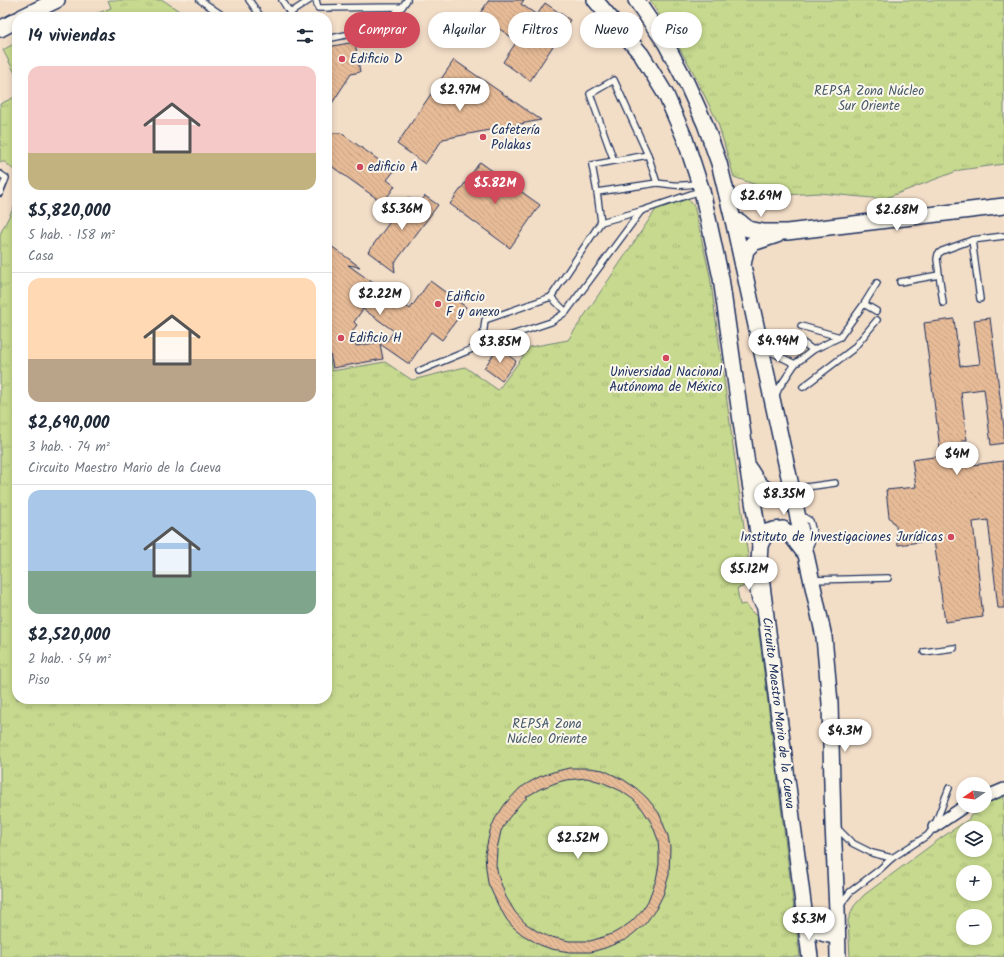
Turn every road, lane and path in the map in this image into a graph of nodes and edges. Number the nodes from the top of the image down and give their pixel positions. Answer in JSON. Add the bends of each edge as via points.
{"nodes":[{"id":1,"x":36,"y":0,"type":"edge"},
{"id":2,"x":57,"y":0,"type":"edge"},
{"id":3,"x":200,"y":0,"type":"edge"},
{"id":4,"x":249,"y":0,"type":"edge"},
{"id":5,"x":282,"y":0,"type":"edge"},
{"id":6,"x":310,"y":0,"type":"edge"},
{"id":7,"x":316,"y":0,"type":"edge"},
{"id":8,"x":407,"y":0,"type":"edge"},
{"id":9,"x":595,"y":0,"type":"edge"},
{"id":10,"x":636,"y":0,"type":"edge"},
{"id":11,"x":402,"y":7,"type":"junction"},
{"id":12,"x":28,"y":12,"type":"edge"},
{"id":13,"x":32,"y":12,"type":"edge"},
{"id":14,"x":218,"y":12,"type":"edge"},
{"id":15,"x":257,"y":12,"type":"edge"},
{"id":16,"x":289,"y":12,"type":"edge"},
{"id":17,"x":295,"y":12,"type":"edge"},
{"id":18,"x":12,"y":22,"type":"edge"},
{"id":19,"x":0,"y":29,"type":"edge"},
{"id":20,"x":332,"y":38,"type":"edge"},
{"id":21,"x":648,"y":155,"type":"junction"},
{"id":22,"x":614,"y":161,"type":"junction"},
{"id":23,"x":0,"y":174,"type":"edge"},
{"id":24,"x":657,"y":183,"type":"junction"},
{"id":25,"x":700,"y":187,"type":"junction"},
{"id":26,"x":0,"y":192,"type":"edge"},
{"id":27,"x":598,"y":192,"type":"junction"},
{"id":28,"x":1004,"y":206,"type":"edge"},
{"id":29,"x":641,"y":211,"type":"junction"},
{"id":30,"x":733,"y":220,"type":"junction"},
{"id":31,"x":601,"y":222,"type":"junction"},
{"id":32,"x":787,"y":232,"type":"junction"},
{"id":33,"x":1004,"y":236,"type":"edge"},
{"id":34,"x":972,"y":240,"type":"junction"},
{"id":35,"x":743,"y":266,"type":"junction"},
{"id":36,"x":939,"y":275,"type":"junction"},
{"id":37,"x":900,"y":282,"type":"dead end"},
{"id":38,"x":877,"y":283,"type":"dead end"},
{"id":39,"x":551,"y":298,"type":"junction"},
{"id":40,"x":980,"y":299,"type":"dead end"},
{"id":41,"x":943,"y":303,"type":"dead end"},
{"id":42,"x":864,"y":304,"type":"junction"},
{"id":43,"x":566,"y":312,"type":"junction"},
{"id":44,"x":876,"y":312,"type":"dead end"},
{"id":45,"x":877,"y":320,"type":"dead end"},
{"id":46,"x":801,"y":326,"type":"dead end"},
{"id":47,"x":795,"y":337,"type":"dead end"},
{"id":48,"x":840,"y":337,"type":"junction"},
{"id":49,"x":482,"y":345,"type":"junction"},
{"id":50,"x":760,"y":347,"type":"junction"},
{"id":51,"x":813,"y":350,"type":"junction"},
{"id":52,"x":795,"y":364,"type":"junction"},
{"id":53,"x":419,"y":371,"type":"dead end"},
{"id":54,"x":803,"y":387,"type":"dead end"},
{"id":55,"x":773,"y":403,"type":"junction"},
{"id":56,"x":747,"y":464,"type":"junction"},
{"id":57,"x":835,"y":483,"type":"dead end"},
{"id":58,"x":791,"y":489,"type":"junction"},
{"id":59,"x":760,"y":545,"type":"junction"},
{"id":60,"x":806,"y":555,"type":"junction"},
{"id":61,"x":888,"y":578,"type":"dead end"},
{"id":62,"x":811,"y":580,"type":"junction"},
{"id":63,"x":954,"y":648,"type":"dead end"},
{"id":64,"x":924,"y":652,"type":"dead end"},
{"id":65,"x":949,"y":788,"type":"dead end"},
{"id":66,"x":1004,"y":789,"type":"edge"},
{"id":67,"x":992,"y":794,"type":"edge"},
{"id":68,"x":956,"y":812,"type":"edge"},
{"id":69,"x":834,"y":824,"type":"junction"},
{"id":70,"x":934,"y":827,"type":"junction"},
{"id":71,"x":892,"y":858,"type":"junction"},
{"id":72,"x":837,"y":910,"type":"junction"},
{"id":73,"x":804,"y":911,"type":"junction"},
{"id":74,"x":837,"y":936,"type":"junction"},
{"id":75,"x":810,"y":957,"type":"edge"},
{"id":76,"x":838,"y":957,"type":"edge"}],
"edges":[{"from":1,"to":12,"type":"street","via":[[36,5]]},
{"from":2,"to":13,"type":"street"},
{"from":3,"to":14,"type":"lane"},
{"from":4,"to":15,"type":"lane"},
{"from":5,"to":16,"type":"lane"},
{"from":6,"to":17,"type":"lane"},
{"from":7,"to":11,"type":"lane","via":[[318,8]]},
{"from":8,"to":11,"type":"lane"},
{"from":9,"to":25,"type":"street","name":"Circuito Maestro Mario de la Cueva","via":[[641,54],[666,95],[685,139]]},
{"from":10,"to":30,"type":"street","via":[[666,44],[705,124],[719,163]]},
{"from":11,"to":20,"type":"lane","via":[[378,28]]},
{"from":18,"to":19,"type":"street"},
{"from":21,"to":22,"type":"lane"},
{"from":21,"to":22,"type":"lane","via":[[614,80],[590,94]]},
{"from":21,"to":24,"type":"lane"},
{"from":22,"to":27,"type":"lane","via":[[592,165]]},
{"from":23,"to":26,"type":"lane","via":[[6,178]]},
{"from":24,"to":25,"type":"lane"},
{"from":24,"to":27,"type":"lane"},
{"from":25,"to":29,"type":"lane","via":[[691,194]]},
{"from":25,"to":56,"type":"street","name":"Circuito Maestro Mario de la Cueva","via":[[720,278]]},
{"from":27,"to":31,"type":"lane"},
{"from":28,"to":32,"type":"street"},
{"from":29,"to":31,"type":"lane"},
{"from":29,"to":43,"type":"lane"},
{"from":30,"to":32,"type":"street","via":[[748,229]]},
{"from":30,"to":35,"type":"street"},
{"from":31,"to":39,"type":"lane"},
{"from":32,"to":35,"type":"street","via":[[753,243],[746,250]]},
{"from":33,"to":34,"type":"lane"},
{"from":34,"to":36,"type":"lane","via":[[938,254]]},
{"from":34,"to":40,"type":"lane"},
{"from":35,"to":50,"type":"street"},
{"from":36,"to":37,"type":"lane"},
{"from":36,"to":41,"type":"lane"},
{"from":38,"to":42,"type":"lane"},
{"from":39,"to":43,"type":"lane"},
{"from":39,"to":49,"type":"lane","via":[[485,320]]},
{"from":42,"to":44,"type":"lane"},
{"from":42,"to":48,"type":"lane"},
{"from":43,"to":49,"type":"lane","via":[[551,322]]},
{"from":45,"to":54,"type":"lane","via":[[853,349]]},
{"from":46,"to":48,"type":"lane"},
{"from":47,"to":51,"type":"lane"},
{"from":48,"to":51,"type":"lane"},
{"from":49,"to":53,"type":"lane"},
{"from":50,"to":52,"type":"lane"},
{"from":50,"to":55,"type":"street"},
{"from":51,"to":52,"type":"lane"},
{"from":52,"to":55,"type":"lane","via":[[779,388]]},
{"from":55,"to":58,"type":"street"},
{"from":56,"to":58,"type":"street","via":[[761,486],[769,491]]},
{"from":56,"to":59,"type":"street","name":"Circuito Maestro Mario de la Cueva"},
{"from":57,"to":58,"type":"lane"},
{"from":58,"to":60,"type":"street"},
{"from":59,"to":60,"type":"street","via":[[767,532],[782,529],[790,534]]},
{"from":59,"to":73,"type":"street","name":"Circuito Maestro Mario de la Cueva","via":[[759,562]]},
{"from":60,"to":62,"type":"street"},
{"from":61,"to":62,"type":"lane"},
{"from":62,"to":69,"type":"street","via":[[824,637],[830,703]]},
{"from":63,"to":64,"type":"lane"},
{"from":65,"to":70,"type":"lane"},
{"from":66,"to":67,"type":"street"},
{"from":68,"to":70,"type":"street"},
{"from":69,"to":71,"type":"lane","via":[[852,843],[872,853]]},
{"from":69,"to":72,"type":"street"},
{"from":70,"to":71,"type":"lane","via":[[928,835]]},
{"from":71,"to":72,"type":"lane","via":[[850,892]]},
{"from":72,"to":74,"type":"street"},
{"from":73,"to":74,"type":"street","via":[[818,932]]},
{"from":73,"to":75,"type":"street","name":"Circuito Maestro Mario de la Cueva"},
{"from":74,"to":76,"type":"street"}]}
